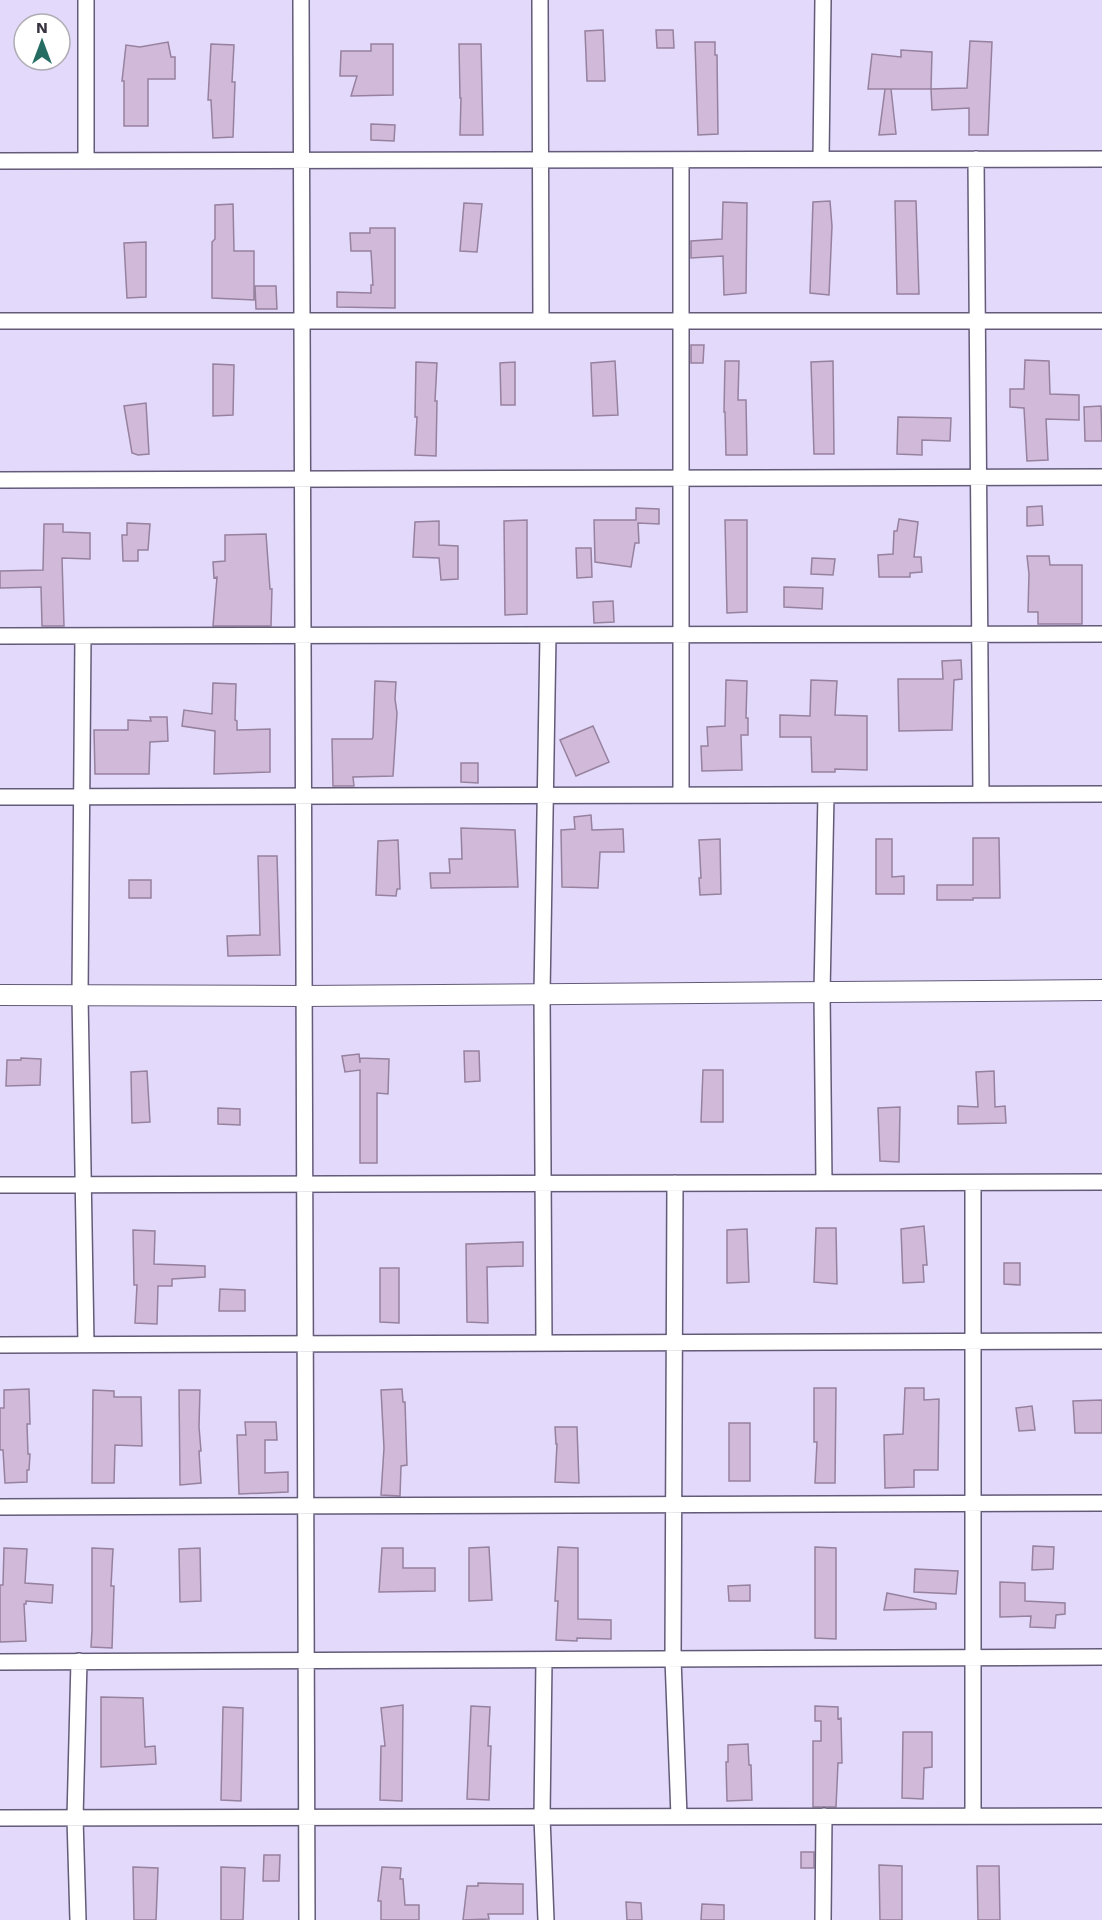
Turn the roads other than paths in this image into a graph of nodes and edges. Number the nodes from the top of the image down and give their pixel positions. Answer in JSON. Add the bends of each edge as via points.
{"nodes":[{"id":1,"x":86,"y":0,"type":"edge"},
{"id":2,"x":301,"y":0,"type":"edge"},
{"id":3,"x":540,"y":0,"type":"edge"},
{"id":4,"x":823,"y":0,"type":"edge"},
{"id":5,"x":821,"y":159,"type":"junction"},
{"id":6,"x":976,"y":159,"type":"junction"},
{"id":7,"x":1102,"y":159,"type":"edge"},
{"id":8,"x":301,"y":160,"type":"junction"},
{"id":9,"x":541,"y":160,"type":"junction"},
{"id":10,"x":681,"y":160,"type":"junction"},
{"id":11,"x":0,"y":161,"type":"edge"},
{"id":12,"x":86,"y":161,"type":"junction"},
{"id":13,"x":0,"y":321,"type":"edge"},
{"id":14,"x":301,"y":321,"type":"junction"},
{"id":15,"x":541,"y":321,"type":"junction"},
{"id":16,"x":681,"y":321,"type":"junction"},
{"id":17,"x":977,"y":321,"type":"junction"},
{"id":18,"x":1102,"y":321,"type":"edge"},
{"id":19,"x":979,"y":477,"type":"junction"},
{"id":20,"x":1102,"y":477,"type":"edge"},
{"id":21,"x":680,"y":478,"type":"junction"},
{"id":22,"x":302,"y":479,"type":"junction"},
{"id":23,"x":0,"y":480,"type":"edge"},
{"id":24,"x":980,"y":634,"type":"junction"},
{"id":25,"x":1102,"y":634,"type":"edge"},
{"id":26,"x":548,"y":635,"type":"junction"},
{"id":27,"x":680,"y":635,"type":"junction"},
{"id":28,"x":0,"y":636,"type":"edge"},
{"id":29,"x":83,"y":636,"type":"junction"},
{"id":30,"x":302,"y":636,"type":"junction"},
{"id":31,"x":981,"y":794,"type":"junction"},
{"id":32,"x":1102,"y":794,"type":"edge"},
{"id":33,"x":681,"y":795,"type":"junction"},
{"id":34,"x":826,"y":795,"type":"junction"},
{"id":35,"x":302,"y":796,"type":"junction"},
{"id":36,"x":544,"y":796,"type":"junction"},
{"id":37,"x":0,"y":797,"type":"edge"},
{"id":38,"x":81,"y":797,"type":"junction"},
{"id":39,"x":1102,"y":990,"type":"edge"},
{"id":40,"x":822,"y":992,"type":"junction"},
{"id":41,"x":542,"y":994,"type":"junction"},
{"id":42,"x":0,"y":995,"type":"edge"},
{"id":43,"x":80,"y":995,"type":"junction"},
{"id":44,"x":303,"y":996,"type":"junction"},
{"id":45,"x":1102,"y":1182,"type":"edge"},
{"id":46,"x":675,"y":1183,"type":"junction"},
{"id":47,"x":824,"y":1183,"type":"junction"},
{"id":48,"x":973,"y":1183,"type":"junction"},
{"id":49,"x":306,"y":1184,"type":"junction"},
{"id":50,"x":543,"y":1184,"type":"junction"},
{"id":51,"x":0,"y":1185,"type":"edge"},
{"id":52,"x":83,"y":1185,"type":"junction"},
{"id":53,"x":973,"y":1341,"type":"junction"},
{"id":54,"x":1102,"y":1341,"type":"edge"},
{"id":55,"x":674,"y":1342,"type":"junction"},
{"id":56,"x":544,"y":1343,"type":"junction"},
{"id":57,"x":0,"y":1344,"type":"edge"},
{"id":58,"x":86,"y":1344,"type":"junction"},
{"id":59,"x":306,"y":1344,"type":"junction"},
{"id":60,"x":1102,"y":1503,"type":"edge"},
{"id":61,"x":674,"y":1504,"type":"junction"},
{"id":62,"x":973,"y":1504,"type":"junction"},
{"id":63,"x":306,"y":1506,"type":"junction"},
{"id":64,"x":0,"y":1507,"type":"edge"},
{"id":65,"x":973,"y":1658,"type":"junction"},
{"id":66,"x":1102,"y":1658,"type":"edge"},
{"id":67,"x":673,"y":1659,"type":"junction"},
{"id":68,"x":306,"y":1660,"type":"junction"},
{"id":69,"x":544,"y":1660,"type":"junction"},
{"id":70,"x":79,"y":1661,"type":"junction"},
{"id":71,"x":0,"y":1662,"type":"edge"},
{"id":72,"x":679,"y":1816,"type":"junction"},
{"id":73,"x":824,"y":1816,"type":"junction"},
{"id":74,"x":973,"y":1816,"type":"junction"},
{"id":75,"x":1102,"y":1816,"type":"edge"},
{"id":76,"x":308,"y":1817,"type":"junction"},
{"id":77,"x":543,"y":1817,"type":"junction"},
{"id":78,"x":0,"y":1818,"type":"edge"},
{"id":79,"x":75,"y":1818,"type":"junction"},
{"id":80,"x":78,"y":1920,"type":"edge"},
{"id":81,"x":307,"y":1920,"type":"edge"},
{"id":82,"x":546,"y":1920,"type":"edge"},
{"id":83,"x":824,"y":1920,"type":"edge"}],
"edges":[{"from":1,"to":12,"type":"street"},
{"from":2,"to":8,"type":"street"},
{"from":3,"to":9,"type":"street"},
{"from":4,"to":5,"type":"street"},
{"from":5,"to":6,"type":"street"},
{"from":5,"to":10,"type":"street"},
{"from":6,"to":7,"type":"street"},
{"from":6,"to":17,"type":"street"},
{"from":8,"to":9,"type":"street"},
{"from":8,"to":12,"type":"street"},
{"from":8,"to":14,"type":"street"},
{"from":9,"to":10,"type":"street"},
{"from":9,"to":15,"type":"street"},
{"from":10,"to":16,"type":"street"},
{"from":11,"to":12,"type":"street"},
{"from":13,"to":14,"type":"street"},
{"from":14,"to":15,"type":"street"},
{"from":14,"to":22,"type":"street"},
{"from":15,"to":16,"type":"street"},
{"from":16,"to":17,"type":"street"},
{"from":16,"to":21,"type":"street"},
{"from":17,"to":18,"type":"street"},
{"from":17,"to":19,"type":"street"},
{"from":19,"to":20,"type":"street"},
{"from":19,"to":21,"type":"street"},
{"from":19,"to":24,"type":"street"},
{"from":21,"to":22,"type":"street"},
{"from":21,"to":27,"type":"street"},
{"from":22,"to":23,"type":"street"},
{"from":22,"to":30,"type":"street"},
{"from":24,"to":25,"type":"street"},
{"from":24,"to":27,"type":"street"},
{"from":24,"to":31,"type":"street"},
{"from":26,"to":27,"type":"street"},
{"from":26,"to":30,"type":"street"},
{"from":26,"to":36,"type":"street"},
{"from":27,"to":33,"type":"street"},
{"from":28,"to":29,"type":"street"},
{"from":29,"to":30,"type":"street"},
{"from":29,"to":38,"type":"street"},
{"from":30,"to":35,"type":"street"},
{"from":31,"to":32,"type":"street"},
{"from":31,"to":34,"type":"street"},
{"from":33,"to":34,"type":"street"},
{"from":33,"to":36,"type":"street"},
{"from":34,"to":40,"type":"street"},
{"from":35,"to":36,"type":"street"},
{"from":35,"to":38,"type":"street"},
{"from":35,"to":44,"type":"street"},
{"from":36,"to":41,"type":"street"},
{"from":37,"to":38,"type":"street"},
{"from":38,"to":43,"type":"street"},
{"from":39,"to":40,"type":"street"},
{"from":40,"to":41,"type":"street"},
{"from":40,"to":47,"type":"street"},
{"from":41,"to":44,"type":"street"},
{"from":41,"to":50,"type":"street"},
{"from":42,"to":43,"type":"street"},
{"from":43,"to":44,"type":"street"},
{"from":43,"to":52,"type":"street"},
{"from":44,"to":49,"type":"street"},
{"from":45,"to":48,"type":"street"},
{"from":46,"to":47,"type":"street"},
{"from":46,"to":50,"type":"street"},
{"from":46,"to":55,"type":"street"},
{"from":47,"to":48,"type":"street"},
{"from":48,"to":53,"type":"street"},
{"from":49,"to":50,"type":"street"},
{"from":49,"to":52,"type":"street"},
{"from":49,"to":59,"type":"street"},
{"from":50,"to":56,"type":"street"},
{"from":51,"to":52,"type":"street"},
{"from":52,"to":58,"type":"street"},
{"from":53,"to":54,"type":"street"},
{"from":53,"to":55,"type":"street"},
{"from":53,"to":62,"type":"street"},
{"from":55,"to":56,"type":"street"},
{"from":55,"to":61,"type":"street"},
{"from":56,"to":59,"type":"street"},
{"from":57,"to":58,"type":"street"},
{"from":58,"to":59,"type":"street"},
{"from":59,"to":63,"type":"street"},
{"from":60,"to":62,"type":"street"},
{"from":61,"to":62,"type":"street"},
{"from":61,"to":63,"type":"street"},
{"from":61,"to":67,"type":"street"},
{"from":62,"to":65,"type":"street"},
{"from":63,"to":64,"type":"street"},
{"from":63,"to":68,"type":"street"},
{"from":65,"to":66,"type":"street"},
{"from":65,"to":67,"type":"street"},
{"from":65,"to":74,"type":"street"},
{"from":67,"to":69,"type":"street"},
{"from":67,"to":72,"type":"street"},
{"from":68,"to":69,"type":"street"},
{"from":68,"to":70,"type":"street"},
{"from":68,"to":76,"type":"street"},
{"from":69,"to":77,"type":"street"},
{"from":70,"to":71,"type":"street"},
{"from":70,"to":79,"type":"street"},
{"from":72,"to":73,"type":"street"},
{"from":72,"to":77,"type":"street"},
{"from":73,"to":74,"type":"street"},
{"from":73,"to":83,"type":"street"},
{"from":74,"to":75,"type":"street"},
{"from":76,"to":77,"type":"street"},
{"from":76,"to":79,"type":"street"},
{"from":76,"to":81,"type":"street"},
{"from":77,"to":82,"type":"street"},
{"from":78,"to":79,"type":"street"},
{"from":79,"to":80,"type":"street"}]}
